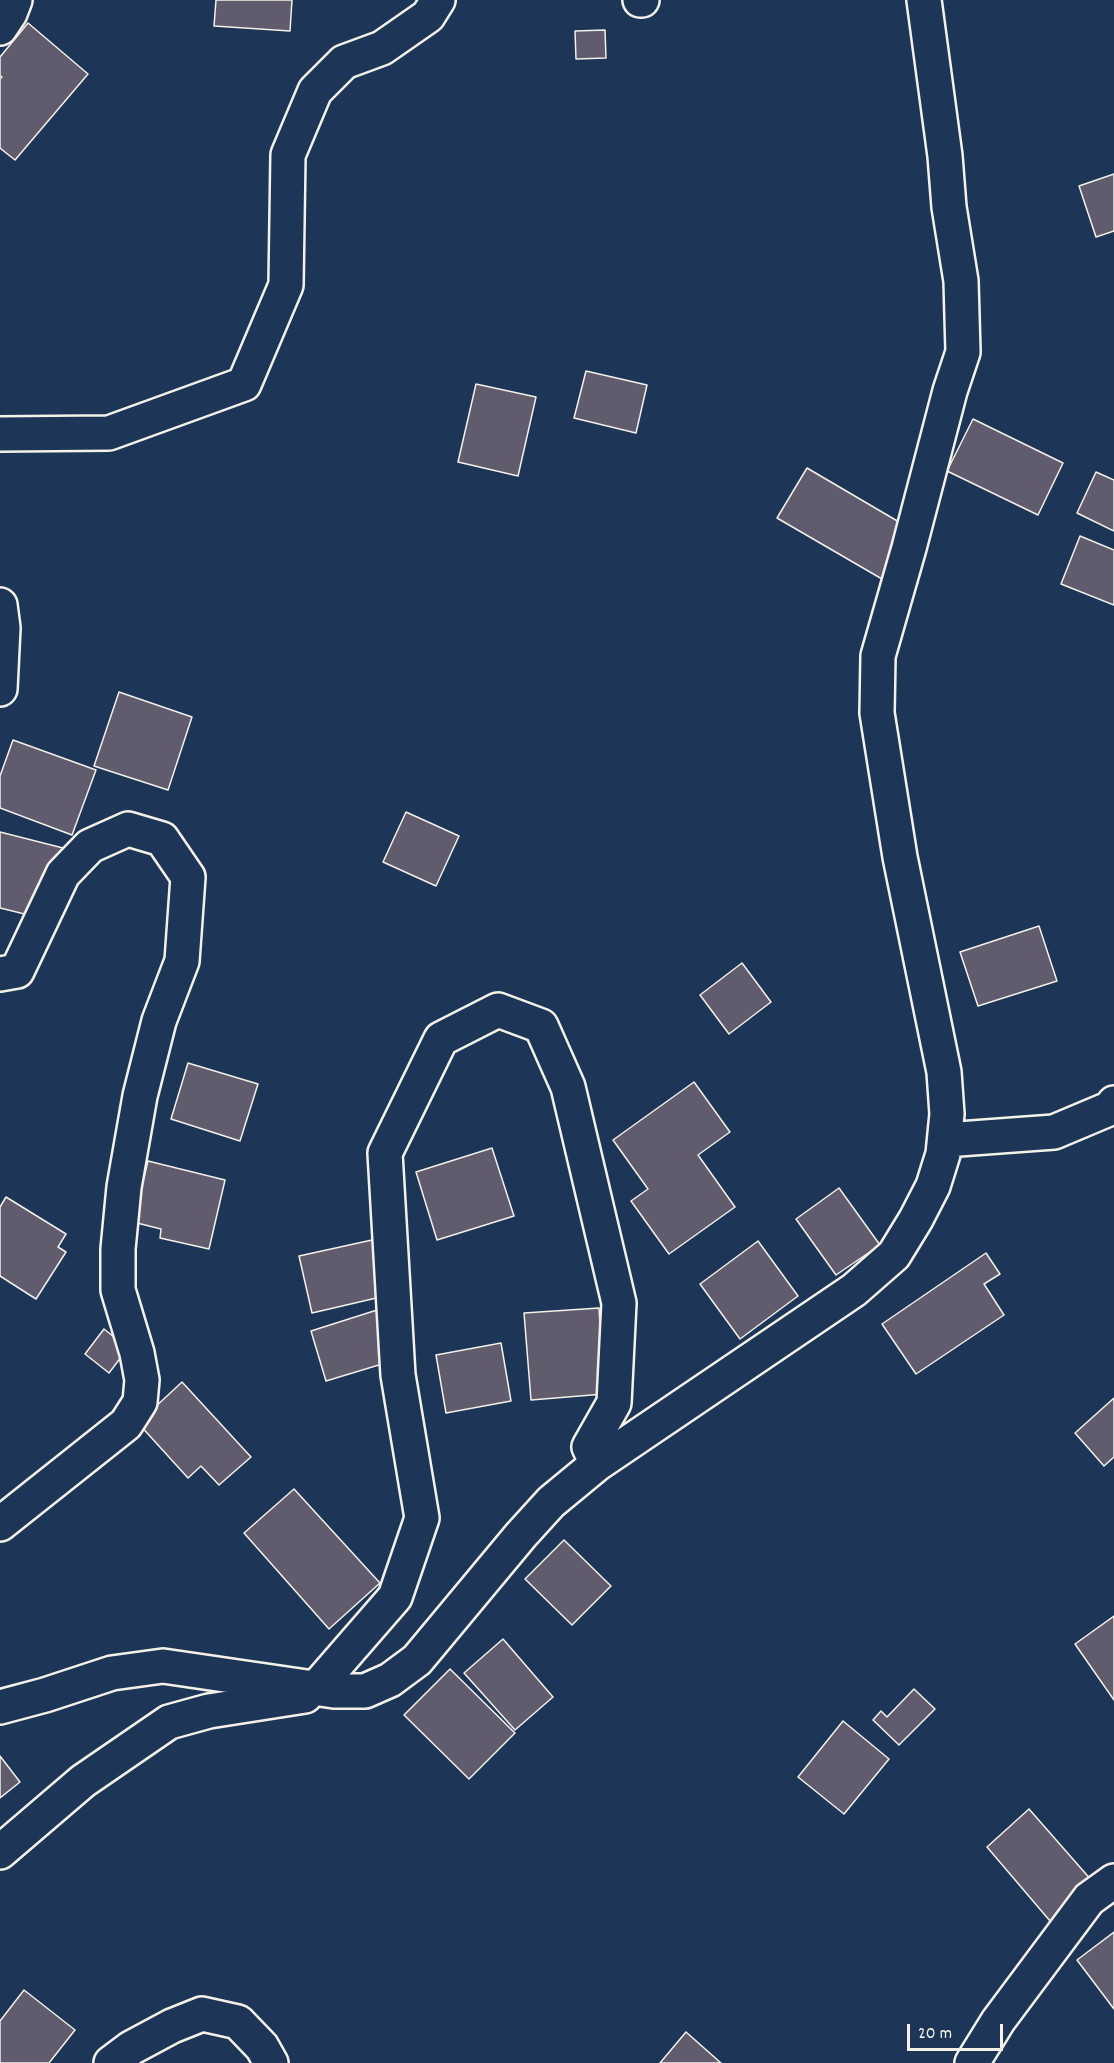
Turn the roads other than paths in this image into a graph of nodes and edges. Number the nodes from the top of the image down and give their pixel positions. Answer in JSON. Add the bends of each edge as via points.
{"nodes":[{"id":1,"x":15,"y":0,"type":"edge"},
{"id":2,"x":438,"y":0,"type":"edge"},
{"id":3,"x":924,"y":0,"type":"edge"},
{"id":4,"x":0,"y":28,"type":"edge"},
{"id":5,"x":0,"y":434,"type":"edge"},
{"id":6,"x":0,"y":604,"type":"edge"},
{"id":7,"x":0,"y":689,"type":"edge"},
{"id":8,"x":0,"y":974,"type":"edge"},
{"id":9,"x":1114,"y":1103,"type":"edge"},
{"id":10,"x":945,"y":1140,"type":"junction"},
{"id":11,"x":597,"y":1464,"type":"junction"},
{"id":12,"x":0,"y":1524,"type":"edge"},
{"id":13,"x":325,"y":1689,"type":"junction"},
{"id":14,"x":0,"y":1707,"type":"edge"},
{"id":15,"x":0,"y":1852,"type":"edge"},
{"id":16,"x":1114,"y":1881,"type":"edge"},
{"id":17,"x":111,"y":2063,"type":"edge"},
{"id":18,"x":271,"y":2063,"type":"edge"},
{"id":19,"x":972,"y":2063,"type":"edge"}],
"edges":[{"from":1,"to":4,"type":"street"},
{"from":2,"to":5,"type":"street","via":[[428,16],[382,48],[344,62],[315,91],[288,156],[286,285],[244,384],[109,433]]},
{"from":3,"to":10,"type":"street","via":[[961,281],[963,352],[878,656],[877,713],[900,857],[944,1072]]},
{"from":6,"to":7,"type":"street"},
{"from":8,"to":12,"type":"street","via":[[17,971],[63,874],[90,846],[128,829],[162,839],[188,877],[182,961],[159,1021],[140,1096],[118,1249],[118,1290],[137,1353],[142,1380],[140,1402],[126,1424]]},
{"from":9,"to":10,"type":"street","via":[[1111,1108],[1054,1132]]},
{"from":10,"to":11,"type":"street","via":[[933,1186],[894,1255],[854,1290]]},
{"from":11,"to":13,"type":"street","via":[[521,1535],[417,1660],[390,1680],[365,1691]]},
{"from":11,"to":13,"type":"street","via":[[590,1447],[614,1403],[619,1303],[568,1087],[541,1026],[498,1010],[441,1039],[385,1153],[398,1375],[422,1518],[395,1598]]},
{"from":13,"to":14,"type":"street","via":[[163,1666],[112,1673]]},
{"from":13,"to":15,"type":"street","via":[[169,1722],[83,1781]]},
{"from":16,"to":19,"type":"street","via":[[1089,1899],[998,2021]]},
{"from":17,"to":18,"type":"street","via":[[131,2048],[202,2014],[238,2022],[262,2047]]}]}
